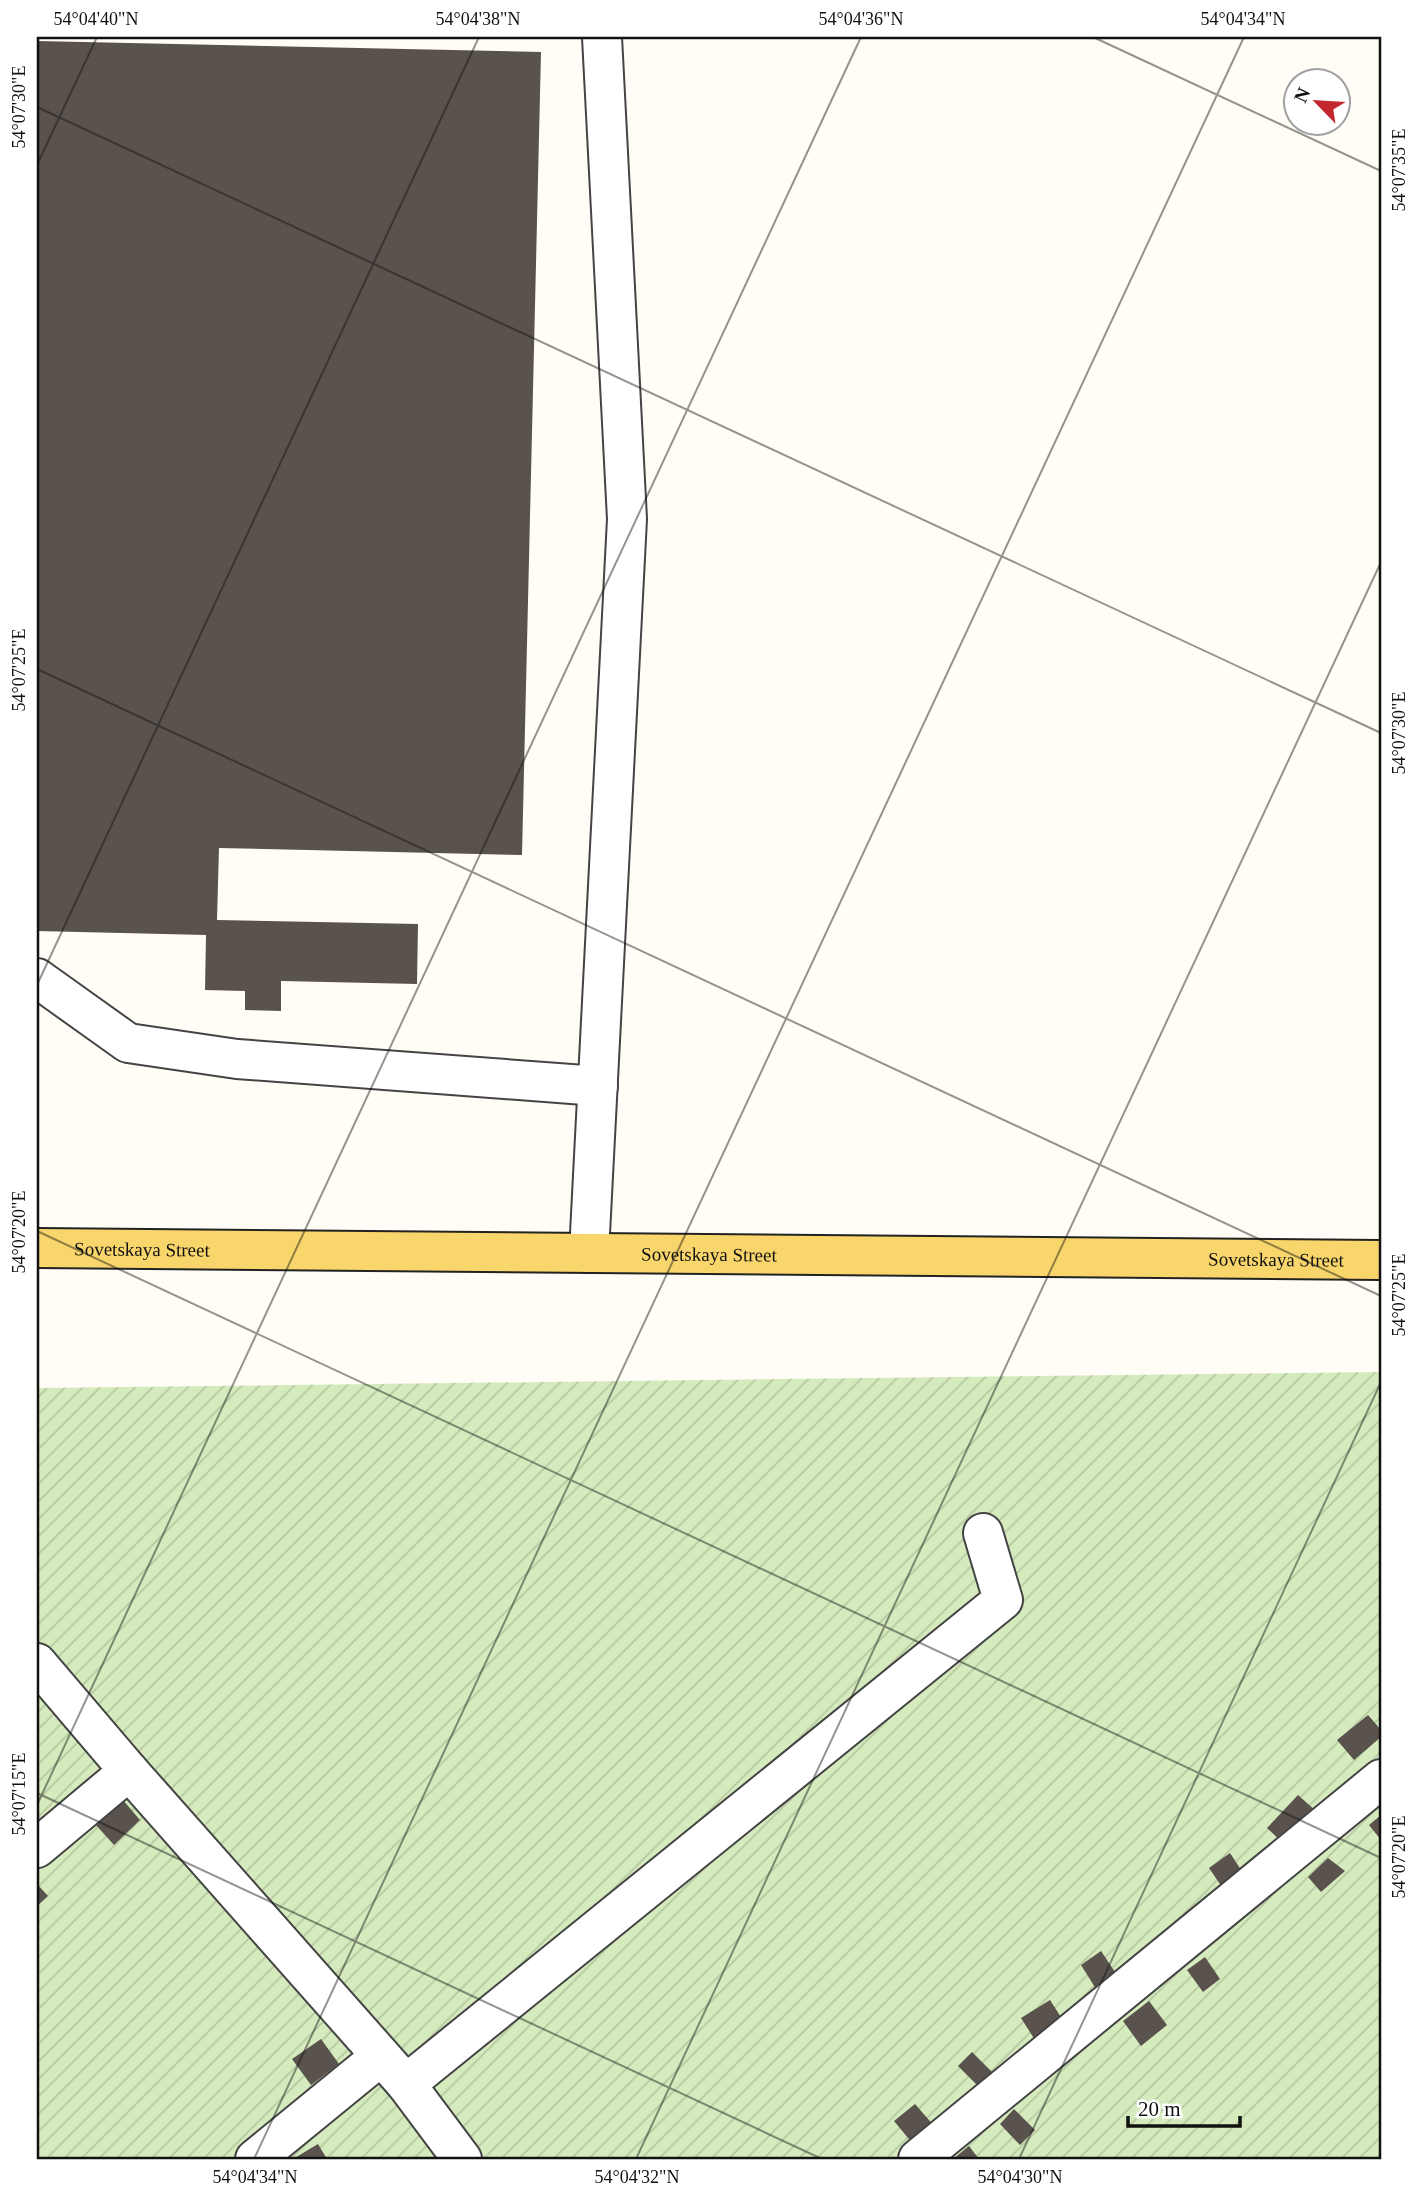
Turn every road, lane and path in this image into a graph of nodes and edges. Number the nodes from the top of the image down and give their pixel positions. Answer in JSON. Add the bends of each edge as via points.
{"nodes":[{"id":1,"x":602,"y":37,"type":"edge"},
{"id":2,"x":37,"y":978,"type":"edge"},
{"id":3,"x":598,"y":1086,"type":"junction"},
{"id":4,"x":37,"y":1248,"type":"edge"},
{"id":5,"x":589,"y":1253,"type":"junction"},
{"id":6,"x":1381,"y":1260,"type":"edge"},
{"id":7,"x":983,"y":1533,"type":"dead end"},
{"id":8,"x":37,"y":1663,"type":"edge"},
{"id":9,"x":129,"y":1771,"type":"junction"},
{"id":10,"x":1381,"y":1779,"type":"edge"},
{"id":11,"x":37,"y":1848,"type":"edge"},
{"id":12,"x":393,"y":2070,"type":"junction"},
{"id":13,"x":254,"y":2159,"type":"edge"},
{"id":14,"x":462,"y":2159,"type":"edge"},
{"id":15,"x":918,"y":2159,"type":"edge"}],
"edges":[{"from":1,"to":3,"type":"street","via":[[627,519]]},
{"from":2,"to":3,"type":"street","via":[[128,1043],[237,1059]]},
{"from":3,"to":5,"type":"street"},
{"from":4,"to":5,"type":"main road","name":"Sovetskaya Street"},
{"from":5,"to":6,"type":"main road","name":"Sovetskaya Street"},
{"from":7,"to":12,"type":"street","via":[[1003,1600]]},
{"from":8,"to":9,"type":"street"},
{"from":9,"to":11,"type":"street"},
{"from":9,"to":12,"type":"street"},
{"from":10,"to":15,"type":"street"},
{"from":12,"to":13,"type":"street"},
{"from":12,"to":14,"type":"street"}]}
